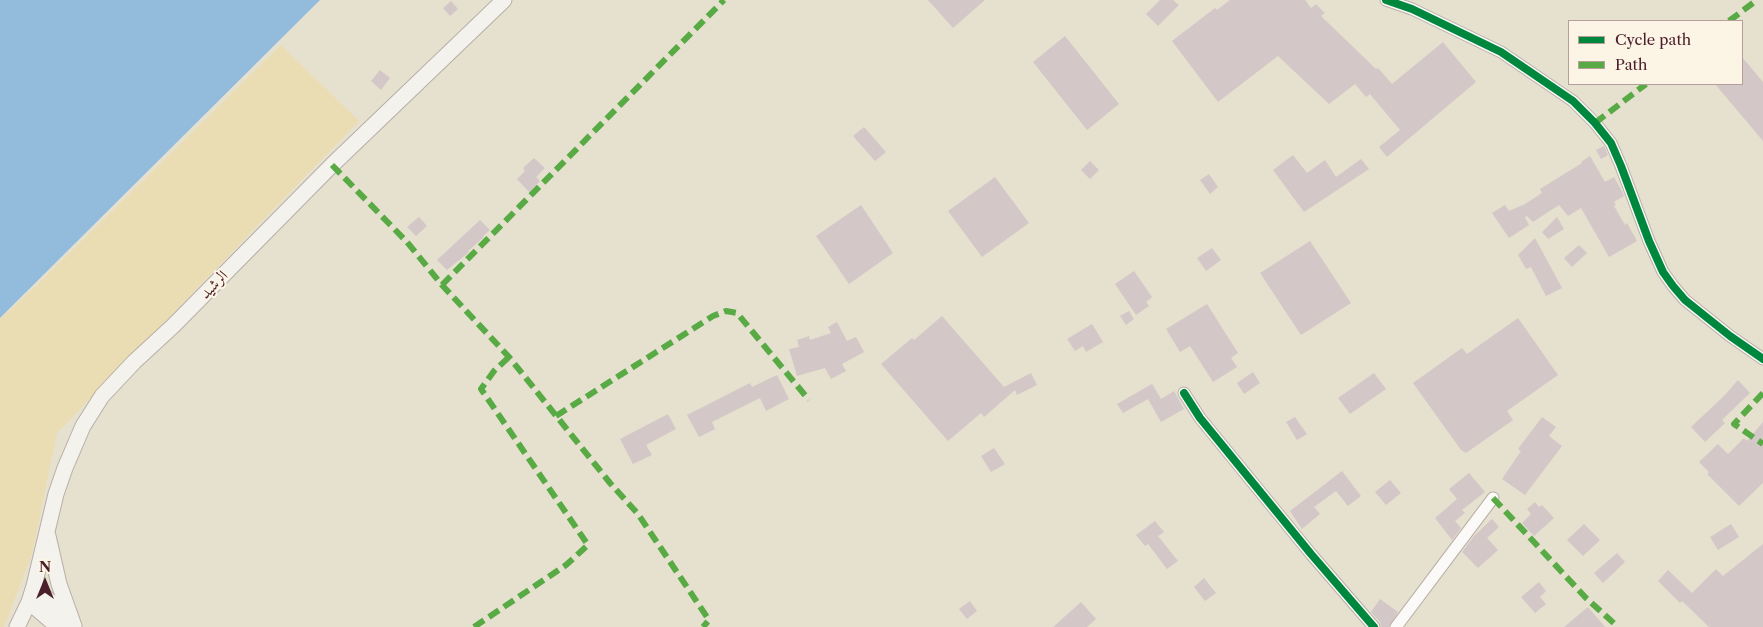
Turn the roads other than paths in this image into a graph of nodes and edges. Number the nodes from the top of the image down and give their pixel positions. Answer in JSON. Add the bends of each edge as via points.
{"nodes":[{"id":1,"x":504,"y":0,"type":"edge"},
{"id":2,"x":1386,"y":0,"type":"edge"},
{"id":3,"x":1763,"y":359,"type":"edge"},
{"id":4,"x":1184,"y":393,"type":"dead end"},
{"id":5,"x":1492,"y":498,"type":"dead end"},
{"id":6,"x":48,"y":532,"type":"junction"},
{"id":7,"x":34,"y":586,"type":"junction"},
{"id":8,"x":29,"y":602,"type":"junction"},
{"id":9,"x":75,"y":626,"type":"edge"},
{"id":10,"x":17,"y":627,"type":"edge"},
{"id":11,"x":58,"y":627,"type":"edge"},
{"id":12,"x":1374,"y":627,"type":"edge"},
{"id":13,"x":1396,"y":627,"type":"edge"}],
"edges":[{"from":1,"to":6,"type":"main road","name":"الرشيد","via":[[332,165],[102,396],[83,426],[65,468]]},
{"from":2,"to":3,"type":"street","via":[[1412,8],[1502,52],[1573,101],[1611,143],[1662,272],[1685,300]]},
{"from":4,"to":12,"type":"street","via":[[1205,425]]},
{"from":5,"to":13,"type":"street"},
{"from":6,"to":7,"type":"main road","name":"الرشيد"},
{"from":6,"to":9,"type":"main road","via":[[59,584]]},
{"from":7,"to":8,"type":"main road","name":"الرشيد"},
{"from":7,"to":9,"type":"main road"},
{"from":8,"to":10,"type":"main road","name":"الرشيد"},
{"from":8,"to":11,"type":"main road"}]}
